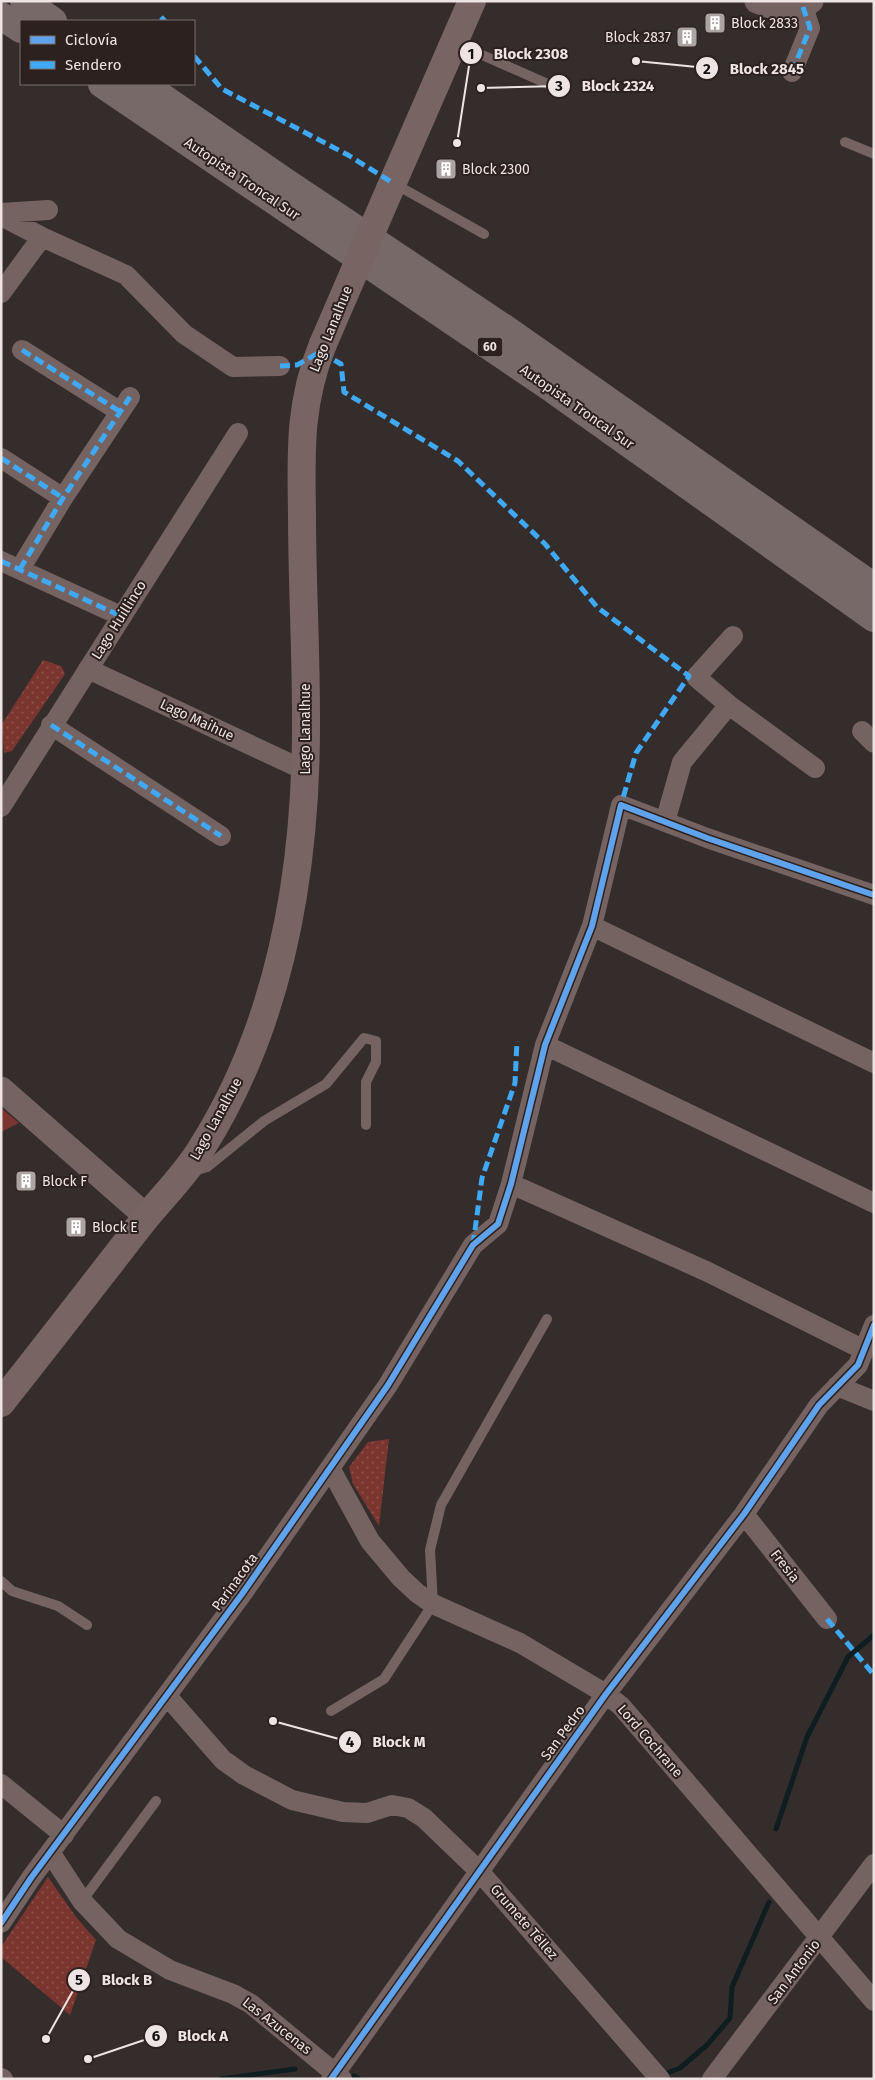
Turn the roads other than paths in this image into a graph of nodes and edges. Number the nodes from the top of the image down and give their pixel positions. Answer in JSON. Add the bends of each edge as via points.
{"nodes":[{"id":1,"x":24,"y":1,"type":"edge"},
{"id":2,"x":472,"y":1,"type":"edge"},
{"id":3,"x":757,"y":1,"type":"edge"},
{"id":4,"x":807,"y":4,"type":"edge"},
{"id":5,"x":1,"y":16,"type":"edge"},
{"id":6,"x":52,"y":20,"type":"edge"},
{"id":7,"x":20,"y":28,"type":"edge"},
{"id":8,"x":454,"y":43,"type":"junction"},
{"id":9,"x":792,"y":72,"type":"dead end"},
{"id":10,"x":103,"y":85,"type":"edge"},
{"id":11,"x":144,"y":85,"type":"edge"},
{"id":12,"x":557,"y":88,"type":"dead end"},
{"id":13,"x":845,"y":142,"type":"dead end"},
{"id":14,"x":874,"y":154,"type":"edge"},
{"id":15,"x":392,"y":186,"type":"junction"},
{"id":16,"x":48,"y":210,"type":"dead end"},
{"id":17,"x":1,"y":214,"type":"edge"},
{"id":18,"x":484,"y":234,"type":"dead end"},
{"id":19,"x":42,"y":238,"type":"junction"},
{"id":20,"x":1,"y":293,"type":"edge"},
{"id":21,"x":22,"y":350,"type":"dead end"},
{"id":22,"x":280,"y":366,"type":"dead end"},
{"id":23,"x":238,"y":433,"type":"dead end"},
{"id":24,"x":1,"y":458,"type":"edge"},
{"id":25,"x":63,"y":498,"type":"junction"},
{"id":26,"x":1,"y":561,"type":"edge"},
{"id":27,"x":20,"y":569,"type":"junction"},
{"id":28,"x":870,"y":585,"type":"edge"},
{"id":29,"x":121,"y":616,"type":"junction"},
{"id":30,"x":874,"y":618,"type":"edge"},
{"id":31,"x":733,"y":636,"type":"dead end"},
{"id":32,"x":88,"y":669,"type":"junction"},
{"id":33,"x":728,"y":705,"type":"junction"},
{"id":34,"x":51,"y":725,"type":"junction"},
{"id":35,"x":815,"y":768,"type":"dead end"},
{"id":36,"x":306,"y":772,"type":"junction"},
{"id":37,"x":1,"y":807,"type":"edge"},
{"id":38,"x":665,"y":822,"type":"junction"},
{"id":39,"x":221,"y":836,"type":"dead end"},
{"id":40,"x":874,"y":895,"type":"edge"},
{"id":41,"x":592,"y":926,"type":"junction"},
{"id":42,"x":544,"y":1046,"type":"junction"},
{"id":43,"x":874,"y":1063,"type":"edge"},
{"id":44,"x":1,"y":1089,"type":"edge"},
{"id":45,"x":366,"y":1125,"type":"dead end"},
{"id":46,"x":183,"y":1176,"type":"junction"},
{"id":47,"x":511,"y":1184,"type":"junction"},
{"id":48,"x":874,"y":1203,"type":"edge"},
{"id":49,"x":147,"y":1217,"type":"junction"},
{"id":50,"x":547,"y":1319,"type":"dead end"},
{"id":51,"x":874,"y":1325,"type":"edge"},
{"id":52,"x":864,"y":1350,"type":"junction"},
{"id":53,"x":837,"y":1386,"type":"junction"},
{"id":54,"x":874,"y":1401,"type":"edge"},
{"id":55,"x":1,"y":1403,"type":"edge"},
{"id":56,"x":330,"y":1468,"type":"junction"},
{"id":57,"x":744,"y":1514,"type":"junction"},
{"id":58,"x":1,"y":1581,"type":"edge"},
{"id":59,"x":433,"y":1604,"type":"junction"},
{"id":60,"x":827,"y":1619,"type":"dead end"},
{"id":61,"x":87,"y":1625,"type":"dead end"},
{"id":62,"x":606,"y":1694,"type":"junction"},
{"id":63,"x":167,"y":1696,"type":"junction"},
{"id":64,"x":331,"y":1711,"type":"dead end"},
{"id":65,"x":1,"y":1784,"type":"edge"},
{"id":66,"x":156,"y":1801,"type":"dead end"},
{"id":67,"x":64,"y":1835,"type":"junction"},
{"id":68,"x":50,"y":1852,"type":"junction"},
{"id":69,"x":874,"y":1864,"type":"edge"},
{"id":70,"x":479,"y":1871,"type":"junction"},
{"id":71,"x":82,"y":1901,"type":"junction"},
{"id":72,"x":1,"y":1923,"type":"edge"},
{"id":73,"x":819,"y":1938,"type":"junction"},
{"id":74,"x":874,"y":2001,"type":"edge"},
{"id":75,"x":336,"y":2077,"type":"edge"},
{"id":76,"x":660,"y":2079,"type":"edge"},
{"id":77,"x":712,"y":2079,"type":"edge"}],
"edges":[{"from":1,"to":6,"type":"highway"},
{"from":2,"to":8,"type":"main road","name":"Lago Lanalhue"},
{"from":3,"to":4,"type":"street","via":[[783,11]]},
{"from":4,"to":9,"type":"street","via":[[810,28]]},
{"from":5,"to":7,"type":"highway"},
{"from":8,"to":12,"type":"lane"},
{"from":8,"to":15,"type":"main road","name":"Lago Lanalhue"},
{"from":10,"to":30,"type":"highway","name":"Autopista Troncal Sur","number":"60","via":[[554,390]]},
{"from":11,"to":28,"type":"highway","name":"Autopista Troncal Sur","number":"60","via":[[504,328]]},
{"from":13,"to":14,"type":"lane"},
{"from":15,"to":18,"type":"lane"},
{"from":15,"to":36,"type":"main road","name":"Lago Lanalhue","bridge":true,"via":[[308,385],[302,440]]},
{"from":16,"to":17,"type":"street"},
{"from":17,"to":19,"type":"street"},
{"from":19,"to":20,"type":"street"},
{"from":19,"to":22,"type":"street","via":[[126,275],[184,334],[232,367]]},
{"from":21,"to":25,"type":"street","via":[[125,404]]},
{"from":23,"to":29,"type":"street","name":"Lago Huillinco"},
{"from":24,"to":25,"type":"street"},
{"from":25,"to":27,"type":"street"},
{"from":26,"to":27,"type":"street"},
{"from":27,"to":29,"type":"street"},
{"from":29,"to":32,"type":"street","name":"Lago Huillinco"},
{"from":31,"to":33,"type":"street","via":[[696,677]]},
{"from":32,"to":34,"type":"street","name":"Lago Huillinco"},
{"from":32,"to":36,"type":"street","name":"Lago Maihue"},
{"from":33,"to":35,"type":"street"},
{"from":33,"to":38,"type":"street","via":[[682,762]]},
{"from":34,"to":37,"type":"street","name":"Lago Huillinco"},
{"from":34,"to":39,"type":"street"},
{"from":36,"to":46,"type":"main road","name":"Lago Lanalhue","via":[[299,866],[271,997],[234,1092]]},
{"from":38,"to":40,"type":"street"},
{"from":38,"to":41,"type":"street","name":"Parinacota","via":[[622,805]]},
{"from":41,"to":42,"type":"street","name":"Parinacota"},
{"from":41,"to":43,"type":"street"},
{"from":42,"to":47,"type":"street","name":"Parinacota"},
{"from":42,"to":48,"type":"street"},
{"from":44,"to":49,"type":"street"},
{"from":45,"to":46,"type":"lane","via":[[366,1082],[376,1062],[376,1041],[364,1038],[326,1084],[264,1121],[207,1167]]},
{"from":46,"to":49,"type":"main road","name":"Lago Lanalhue"},
{"from":47,"to":52,"type":"street","via":[[708,1272]]},
{"from":47,"to":56,"type":"street","name":"Parinacota","via":[[498,1224],[473,1245],[388,1385]]},
{"from":49,"to":55,"type":"main road","name":"Lago Lanalhue"},
{"from":50,"to":59,"type":"lane","via":[[441,1505],[430,1550]]},
{"from":51,"to":52,"type":"street","name":"San Pedro"},
{"from":52,"to":53,"type":"street","name":"San Pedro","via":[[858,1365]]},
{"from":53,"to":54,"type":"street"},
{"from":53,"to":57,"type":"street","name":"San Pedro","via":[[819,1405]]},
{"from":56,"to":59,"type":"street","name":"Lord Cochrane","via":[[370,1541],[401,1578]]},
{"from":56,"to":63,"type":"street","name":"Parinacota"},
{"from":57,"to":60,"type":"street","name":"Fresia"},
{"from":57,"to":62,"type":"street","name":"San Pedro"},
{"from":58,"to":61,"type":"lane","via":[[12,1591],[58,1606]]},
{"from":59,"to":62,"type":"street","name":"Lord Cochrane","via":[[520,1643]]},
{"from":59,"to":64,"type":"lane","via":[[384,1679]]},
{"from":62,"to":70,"type":"street","name":"San Pedro"},
{"from":62,"to":73,"type":"street","name":"Lord Cochrane","via":[[626,1712]]},
{"from":63,"to":67,"type":"street","name":"Parinacota"},
{"from":63,"to":70,"type":"street","name":"Grumete Téllez","via":[[223,1760],[252,1780],[292,1800],[343,1812],[367,1813],[392,1805],[408,1808],[424,1818]]},
{"from":65,"to":67,"type":"street"},
{"from":66,"to":71,"type":"lane"},
{"from":67,"to":68,"type":"street","name":"Parinacota"},
{"from":68,"to":71,"type":"street","name":"Las Azucenas"},
{"from":68,"to":72,"type":"street","name":"Parinacota"},
{"from":69,"to":73,"type":"street","name":"San Antonio"},
{"from":70,"to":75,"type":"street","name":"San Pedro"},
{"from":70,"to":76,"type":"street","name":"Grumete Téllez"},
{"from":71,"to":75,"type":"street","name":"Las Azucenas","via":[[112,1934],[140,1954],[251,2004]]},
{"from":73,"to":74,"type":"street","name":"Lord Cochrane"},
{"from":73,"to":77,"type":"street","name":"San Antonio"}]}
